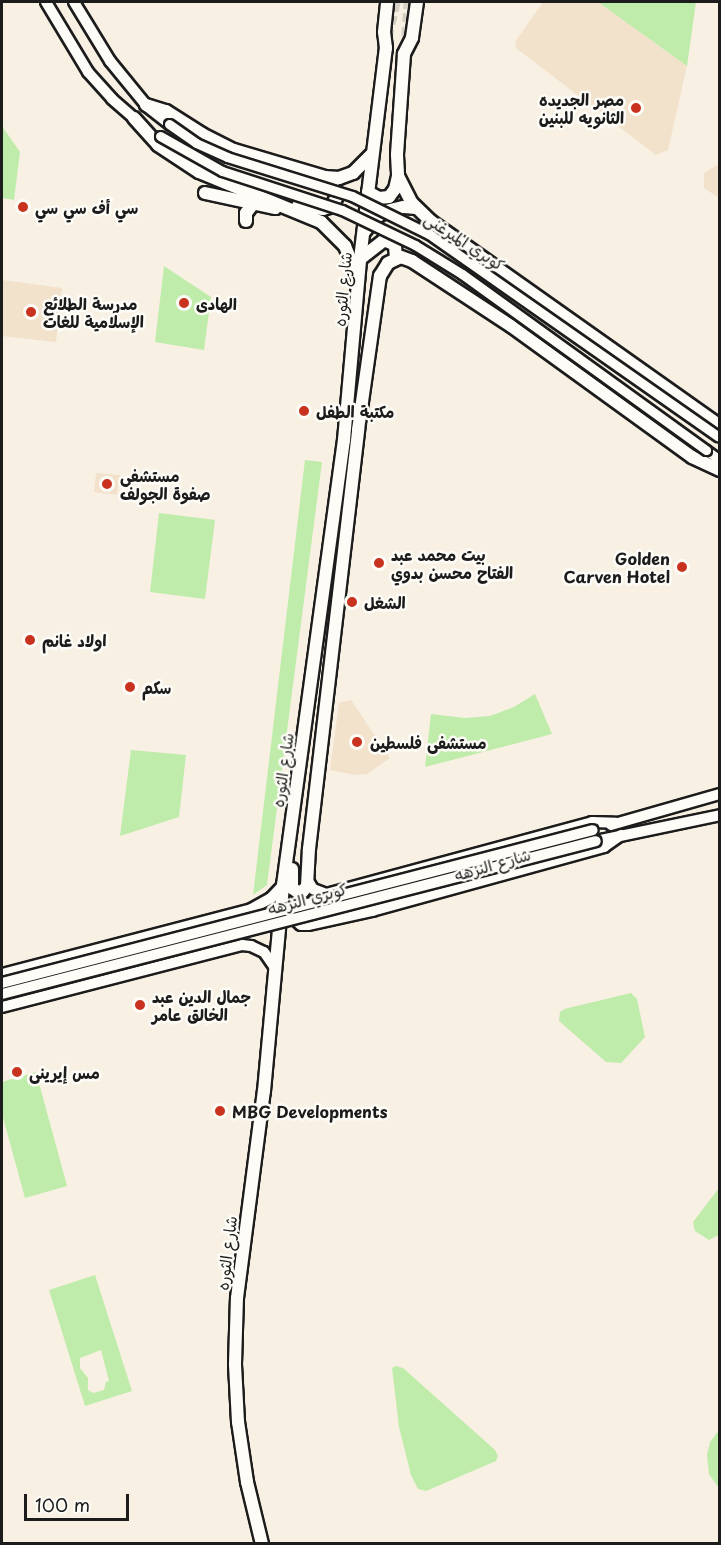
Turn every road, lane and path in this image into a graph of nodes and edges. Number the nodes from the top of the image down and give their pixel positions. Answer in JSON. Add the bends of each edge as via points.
{"nodes":[{"id":1,"x":46,"y":2,"type":"edge"},
{"id":2,"x":74,"y":2,"type":"edge"},
{"id":3,"x":387,"y":2,"type":"edge"},
{"id":4,"x":417,"y":2,"type":"edge"},
{"id":5,"x":146,"y":105,"type":"junction"},
{"id":6,"x":135,"y":118,"type":"junction"},
{"id":7,"x":372,"y":154,"type":"junction"},
{"id":8,"x":398,"y":176,"type":"junction"},
{"id":9,"x":325,"y":177,"type":"junction"},
{"id":10,"x":368,"y":192,"type":"junction"},
{"id":11,"x":206,"y":193,"type":"dead end"},
{"id":12,"x":253,"y":204,"type":"junction"},
{"id":13,"x":291,"y":207,"type":"junction"},
{"id":14,"x":420,"y":213,"type":"junction"},
{"id":15,"x":246,"y":221,"type":"dead end"},
{"id":16,"x":363,"y":234,"type":"junction"},
{"id":17,"x":396,"y":258,"type":"junction"},
{"id":18,"x":360,"y":259,"type":"junction"},
{"id":19,"x":359,"y":281,"type":"junction"},
{"id":20,"x":549,"y":305,"type":"junction"},
{"id":21,"x":529,"y":339,"type":"junction"},
{"id":22,"x":719,"y":433,"type":"edge"},
{"id":23,"x":720,"y":460,"type":"edge"},
{"id":24,"x":720,"y":470,"type":"edge"},
{"id":25,"x":720,"y":794,"type":"edge"},
{"id":26,"x":720,"y":816,"type":"edge"},
{"id":27,"x":616,"y":823,"type":"junction"},
{"id":28,"x":621,"y":835,"type":"junction"},
{"id":29,"x":289,"y":837,"type":"junction"},
{"id":30,"x":307,"y":879,"type":"junction"},
{"id":31,"x":366,"y":882,"type":"junction"},
{"id":32,"x":283,"y":885,"type":"junction"},
{"id":33,"x":281,"y":899,"type":"junction"},
{"id":34,"x":372,"y":911,"type":"junction"},
{"id":35,"x":195,"y":924,"type":"junction"},
{"id":36,"x":201,"y":955,"type":"junction"},
{"id":37,"x":274,"y":968,"type":"junction"},
{"id":38,"x":2,"y":974,"type":"edge"},
{"id":39,"x":2,"y":983,"type":"edge"},
{"id":40,"x":2,"y":994,"type":"edge"},
{"id":41,"x":2,"y":1007,"type":"edge"},
{"id":42,"x":262,"y":1544,"type":"edge"}],
"edges":[{"from":1,"to":6,"type":"main road","via":[[88,72]]},
{"from":2,"to":5,"type":"main road","via":[[110,61]]},
{"from":3,"to":7,"type":"highway","name":"شارع الثوره","via":[[386,48]]},
{"from":4,"to":8,"type":"highway","via":[[412,38],[404,54]]},
{"from":5,"to":9,"type":"highway","via":[[166,111],[234,150]]},
{"from":5,"to":22,"type":"main road","name":"كوبري الميرغنى","bridge":true,"via":[[196,143],[227,158],[359,199],[429,234]]},
{"from":6,"to":13,"type":"highway","via":[[158,145],[199,172]]},
{"from":6,"to":23,"type":"main road","name":"كوبري الميرغنى","bridge":true,"via":[[222,171],[342,210],[415,245],[462,274]]},
{"from":7,"to":9,"type":"highway","via":[[353,173]]},
{"from":7,"to":10,"type":"highway","name":"شارع الثوره"},
{"from":8,"to":10,"type":"highway","via":[[389,197],[379,198]]},
{"from":8,"to":14,"type":"highway"},
{"from":9,"to":13,"type":"highway","via":[[337,192],[332,206]]},
{"from":10,"to":16,"type":"highway","name":"شارع الثوره"},
{"from":11,"to":12,"type":"highway"},
{"from":12,"to":13,"type":"highway"},
{"from":12,"to":15,"type":"highway","via":[[246,213]]},
{"from":13,"to":19,"type":"highway","via":[[337,235]]},
{"from":14,"to":16,"type":"highway","via":[[404,207],[386,211]]},
{"from":14,"to":20,"type":"highway"},
{"from":16,"to":18,"type":"highway","name":"شارع الثوره"},
{"from":17,"to":18,"type":"highway","via":[[395,244],[384,240]]},
{"from":17,"to":21,"type":"highway","via":[[406,258]]},
{"from":17,"to":30,"type":"highway","name":"شارع الثوره","via":[[382,271],[373,325]]},
{"from":18,"to":19,"type":"highway","name":"شارع الثوره"},
{"from":19,"to":29,"type":"highway","name":"شارع الثوره","via":[[340,469]]},
{"from":20,"to":21,"type":"highway","via":[[534,319]]},
{"from":20,"to":22,"type":"highway"},
{"from":21,"to":24,"type":"highway","via":[[692,457]]},
{"from":25,"to":27,"type":"main road","name":"شارع النزهه"},
{"from":26,"to":28,"type":"main road","name":"شارع النزهه"},
{"from":27,"to":31,"type":"main road","name":"شارع النزهه","via":[[591,822]]},
{"from":27,"to":39,"type":"main road","name":"كوبري النزهه","bridge":true},
{"from":28,"to":34,"type":"main road","name":"شارع النزهه","via":[[604,847]]},
{"from":28,"to":40,"type":"main road","name":"كوبري النزهه","bridge":true},
{"from":29,"to":30,"type":"highway","via":[[294,849],[292,888],[303,891]]},
{"from":29,"to":32,"type":"highway","name":"شارع الثوره"},
{"from":30,"to":31,"type":"main road","name":"شارع النزهه","via":[[313,889],[323,894]]},
{"from":31,"to":34,"type":"main road","via":[[360,899]]},
{"from":32,"to":33,"type":"highway","name":"شارع الثوره"},
{"from":32,"to":35,"type":"main road","via":[[255,908]]},
{"from":33,"to":34,"type":"main road","name":"شارع النزهه","via":[[289,915],[301,925]]},
{"from":33,"to":37,"type":"highway","name":"شارع الثوره"},
{"from":35,"to":36,"type":"main road","via":[[204,941]]},
{"from":35,"to":38,"type":"main road"},
{"from":36,"to":37,"type":"main road","via":[[251,946],[264,952]]},
{"from":36,"to":41,"type":"main road"},
{"from":37,"to":42,"type":"highway","name":"شارع الثوره","via":[[235,1344],[241,1446]]}]}
